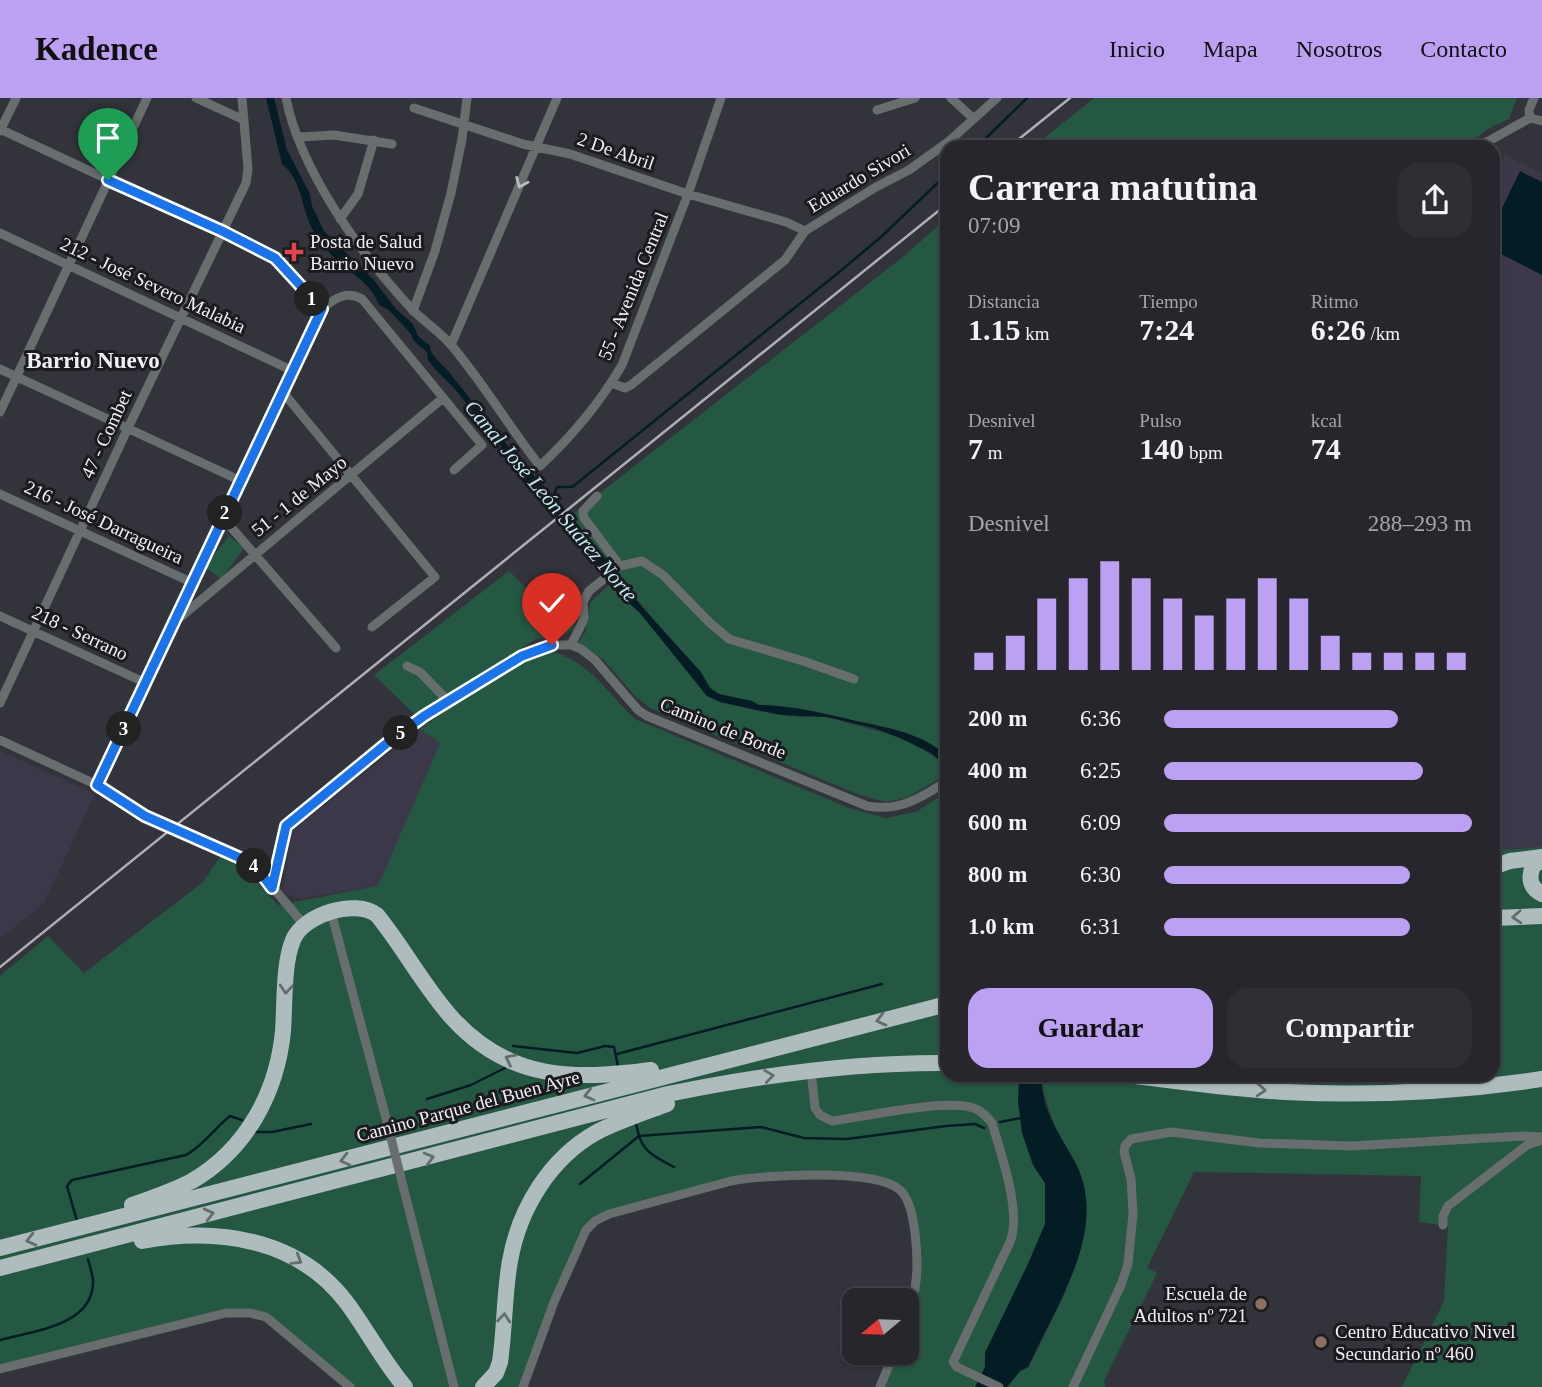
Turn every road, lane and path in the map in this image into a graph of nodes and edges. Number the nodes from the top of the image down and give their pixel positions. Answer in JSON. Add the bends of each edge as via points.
{"nodes":[{"id":1,"x":16,"y":98,"type":"edge"},
{"id":2,"x":147,"y":98,"type":"edge"},
{"id":3,"x":196,"y":98,"type":"edge"},
{"id":4,"x":242,"y":98,"type":"edge"},
{"id":5,"x":286,"y":98,"type":"edge"},
{"id":6,"x":467,"y":98,"type":"edge"},
{"id":7,"x":557,"y":98,"type":"edge"},
{"id":8,"x":721,"y":98,"type":"edge"},
{"id":9,"x":915,"y":98,"type":"edge"},
{"id":10,"x":951,"y":98,"type":"edge"},
{"id":11,"x":997,"y":98,"type":"edge"},
{"id":12,"x":1534,"y":98,"type":"edge"},
{"id":13,"x":414,"y":108,"type":"dead end"},
{"id":14,"x":877,"y":110,"type":"dead end"},
{"id":15,"x":1530,"y":118,"type":"junction"},
{"id":16,"x":974,"y":119,"type":"junction"},
{"id":17,"x":244,"y":121,"type":"junction"},
{"id":18,"x":1542,"y":121,"type":"edge"},
{"id":19,"x":462,"y":123,"type":"junction"},
{"id":20,"x":0,"y":130,"type":"edge"},
{"id":21,"x":299,"y":137,"type":"junction"},
{"id":22,"x":374,"y":140,"type":"junction"},
{"id":23,"x":947,"y":140,"type":"edge"},
{"id":24,"x":1491,"y":140,"type":"edge"},
{"id":25,"x":392,"y":144,"type":"dead end"},
{"id":26,"x":536,"y":146,"type":"junction"},
{"id":27,"x":940,"y":146,"type":"edge"},
{"id":28,"x":108,"y":180,"type":"junction"},
{"id":29,"x":688,"y":194,"type":"junction"},
{"id":30,"x":340,"y":219,"type":"junction"},
{"id":31,"x":806,"y":230,"type":"junction"},
{"id":32,"x":222,"y":231,"type":"junction"},
{"id":33,"x":0,"y":233,"type":"edge"},
{"id":34,"x":69,"y":266,"type":"junction"},
{"id":35,"x":322,"y":309,"type":"junction"},
{"id":36,"x":413,"y":311,"type":"junction"},
{"id":37,"x":181,"y":316,"type":"junction"},
{"id":38,"x":452,"y":345,"type":"junction"},
{"id":39,"x":0,"y":369,"type":"edge"},
{"id":40,"x":291,"y":370,"type":"junction"},
{"id":41,"x":16,"y":377,"type":"junction"},
{"id":42,"x":611,"y":383,"type":"junction"},
{"id":43,"x":282,"y":391,"type":"junction"},
{"id":44,"x":443,"y":398,"type":"junction"},
{"id":45,"x":0,"y":412,"type":"edge"},
{"id":46,"x":127,"y":430,"type":"junction"},
{"id":47,"x":454,"y":470,"type":"dead end"},
{"id":48,"x":352,"y":476,"type":"junction"},
{"id":49,"x":239,"y":480,"type":"junction"},
{"id":50,"x":0,"y":494,"type":"edge"},
{"id":51,"x":597,"y":495,"type":"dead end"},
{"id":52,"x":221,"y":521,"type":"junction"},
{"id":53,"x":80,"y":532,"type":"junction"},
{"id":54,"x":255,"y":555,"type":"junction"},
{"id":55,"x":619,"y":567,"type":"junction"},
{"id":56,"x":192,"y":583,"type":"junction"},
{"id":57,"x":0,"y":616,"type":"edge"},
{"id":58,"x":175,"y":621,"type":"junction"},
{"id":59,"x":372,"y":627,"type":"dead end"},
{"id":60,"x":33,"y":631,"type":"junction"},
{"id":61,"x":571,"y":645,"type":"junction"},
{"id":62,"x":336,"y":648,"type":"dead end"},
{"id":63,"x":407,"y":666,"type":"dead end"},
{"id":64,"x":854,"y":680,"type":"dead end"},
{"id":65,"x":146,"y":683,"type":"junction"},
{"id":66,"x":448,"y":701,"type":"junction"},
{"id":67,"x":0,"y":703,"type":"edge"},
{"id":68,"x":0,"y":740,"type":"edge"},
{"id":69,"x":97,"y":785,"type":"junction"},
{"id":70,"x":940,"y":786,"type":"edge"},
{"id":71,"x":1542,"y":858,"type":"edge"},
{"id":72,"x":1500,"y":865,"type":"edge"},
{"id":73,"x":272,"y":888,"type":"junction"},
{"id":74,"x":1542,"y":894,"type":"edge"},
{"id":75,"x":331,"y":912,"type":"junction"},
{"id":76,"x":1542,"y":916,"type":"edge"},
{"id":77,"x":1500,"y":918,"type":"edge"},
{"id":78,"x":305,"y":926,"type":"junction"},
{"id":79,"x":940,"y":1006,"type":"edge"},
{"id":80,"x":721,"y":1060,"type":"junction"},
{"id":81,"x":940,"y":1063,"type":"edge"},
{"id":82,"x":811,"y":1070,"type":"junction"},
{"id":83,"x":1542,"y":1079,"type":"edge"},
{"id":84,"x":733,"y":1081,"type":"junction"},
{"id":85,"x":1187,"y":1082,"type":"edge"},
{"id":86,"x":1542,"y":1138,"type":"edge"},
{"id":87,"x":1443,"y":1225,"type":"dead end"},
{"id":88,"x":61,"y":1233,"type":"junction"},
{"id":89,"x":0,"y":1248,"type":"edge"},
{"id":90,"x":64,"y":1252,"type":"junction"},
{"id":91,"x":0,"y":1268,"type":"edge"},
{"id":92,"x":915,"y":1288,"type":"edge"},
{"id":93,"x":889,"y":1365,"type":"edge"},
{"id":94,"x":0,"y":1369,"type":"edge"},
{"id":95,"x":351,"y":1387,"type":"edge"},
{"id":96,"x":405,"y":1387,"type":"edge"},
{"id":97,"x":454,"y":1387,"type":"edge"},
{"id":98,"x":483,"y":1387,"type":"edge"},
{"id":99,"x":523,"y":1387,"type":"edge"},
{"id":100,"x":880,"y":1387,"type":"edge"},
{"id":101,"x":999,"y":1387,"type":"edge"},
{"id":102,"x":1073,"y":1387,"type":"edge"}],
"edges":[{"from":1,"to":20,"type":"street"},
{"from":2,"to":28,"type":"street"},
{"from":3,"to":17,"type":"street"},
{"from":4,"to":17,"type":"street","name":"47 - Combet"},
{"from":5,"to":21,"type":"street"},
{"from":6,"to":19,"type":"street"},
{"from":7,"to":26,"type":"street"},
{"from":8,"to":29,"type":"street","name":"55 - Avenida Central"},
{"from":9,"to":14,"type":"street"},
{"from":10,"to":16,"type":"street"},
{"from":11,"to":16,"type":"street","name":"Eduardo Sivori"},
{"from":12,"to":15,"type":"street"},
{"from":13,"to":19,"type":"street","name":"2 De Abril"},
{"from":15,"to":18,"type":"street"},
{"from":15,"to":24,"type":"street"},
{"from":16,"to":23,"type":"street","name":"Eduardo Sivori"},
{"from":17,"to":32,"type":"street","name":"47 - Combet","via":[[248,176]]},
{"from":19,"to":26,"type":"street","name":"2 De Abril"},
{"from":19,"to":36,"type":"street","via":[[452,193]]},
{"from":20,"to":28,"type":"street"},
{"from":21,"to":22,"type":"street"},
{"from":21,"to":30,"type":"street"},
{"from":22,"to":25,"type":"street"},
{"from":22,"to":30,"type":"street","via":[[358,194]]},
{"from":26,"to":29,"type":"street","name":"2 De Abril"},
{"from":26,"to":38,"type":"street","one_way":true},
{"from":27,"to":31,"type":"street","name":"Eduardo Sivori","via":[[909,170]]},
{"from":28,"to":32,"type":"street"},
{"from":28,"to":34,"type":"street"},
{"from":29,"to":31,"type":"street","name":"2 De Abril"},
{"from":29,"to":42,"type":"street","name":"55 - Avenida Central"},
{"from":30,"to":36,"type":"street"},
{"from":31,"to":42,"type":"street","name":"Eduardo Sivori","via":[[785,261],[631,385],[625,388]]},
{"from":32,"to":35,"type":"street","via":[[275,258]]},
{"from":32,"to":37,"type":"street","name":"47 - Combet"},
{"from":33,"to":34,"type":"street","name":"212 - José Severo Malabia"},
{"from":34,"to":37,"type":"street","name":"212 - José Severo Malabia"},
{"from":34,"to":41,"type":"street"},
{"from":35,"to":40,"type":"street"},
{"from":35,"to":44,"type":"street","via":[[344,295],[362,299]]},
{"from":36,"to":38,"type":"street"},
{"from":37,"to":40,"type":"street","name":"212 - José Severo Malabia"},
{"from":37,"to":46,"type":"street","name":"47 - Combet"},
{"from":38,"to":42,"type":"street","name":"55 - Avenida Central","via":[[540,466],[577,430]]},
{"from":39,"to":41,"type":"street"},
{"from":40,"to":43,"type":"street"},
{"from":41,"to":45,"type":"street"},
{"from":41,"to":46,"type":"street"},
{"from":43,"to":48,"type":"street"},
{"from":43,"to":49,"type":"street"},
{"from":44,"to":47,"type":"street","via":[[482,445]]},
{"from":44,"to":48,"type":"street","name":"51 - 1 de Mayo"},
{"from":46,"to":49,"type":"street"},
{"from":46,"to":53,"type":"street","name":"47 - Combet"},
{"from":48,"to":54,"type":"street","name":"51 - 1 de Mayo"},
{"from":48,"to":59,"type":"street","via":[[435,577]]},
{"from":49,"to":52,"type":"street"},
{"from":50,"to":53,"type":"street","name":"216 - José Darragueira"},
{"from":51,"to":55,"type":"street","via":[[583,511],[583,518]]},
{"from":52,"to":54,"type":"street"},
{"from":52,"to":56,"type":"street"},
{"from":53,"to":56,"type":"street","name":"216 - José Darragueira"},
{"from":53,"to":60,"type":"street","name":"47 - Combet"},
{"from":54,"to":58,"type":"street","name":"51 - 1 de Mayo"},
{"from":54,"to":62,"type":"street"},
{"from":55,"to":61,"type":"street","via":[[584,597],[584,617]]},
{"from":55,"to":64,"type":"street","via":[[642,561],[655,569],[729,639]]},
{"from":56,"to":58,"type":"street"},
{"from":57,"to":60,"type":"street","name":"218 - Serrano"},
{"from":58,"to":65,"type":"street"},
{"from":60,"to":65,"type":"street","name":"218 - Serrano"},
{"from":60,"to":67,"type":"street","name":"47 - Combet"},
{"from":61,"to":66,"type":"street","via":[[530,652]]},
{"from":61,"to":70,"type":"street","name":"Camino de Borde","via":[[595,660],[626,699],[647,716],[867,806],[901,806]]},
{"from":63,"to":66,"type":"street","via":[[420,672]]},
{"from":65,"to":69,"type":"street"},
{"from":66,"to":73,"type":"street","via":[[386,744],[286,826]]},
{"from":68,"to":69,"type":"street"},
{"from":69,"to":73,"type":"street","via":[[145,816],[247,861]]},
{"from":71,"to":72,"type":"highway"},
{"from":71,"to":74,"type":"highway","via":[[1533,866],[1530,880]]},
{"from":73,"to":78,"type":"street"},
{"from":75,"to":78,"type":"highway"},
{"from":80,"to":75,"type":"highway","one_way":true,"via":[[587,1077],[529,1068],[487,1047],[453,1018],[371,910]]},
{"from":75,"to":97,"type":"street","bridge":true},
{"from":76,"to":77,"type":"highway","one_way":true},
{"from":78,"to":88,"type":"highway","one_way":true,"via":[[291,948],[274,1077],[242,1138],[192,1181]]},
{"from":79,"to":80,"type":"highway","name":"Camino Parque del Buen Ayre","one_way":true},
{"from":80,"to":88,"type":"highway","name":"Camino Parque del Buen Ayre","one_way":true},
{"from":81,"to":82,"type":"highway","name":"Camino Parque del Buen Ayre"},
{"from":84,"to":82,"type":"highway","name":"Camino Parque del Buen Ayre","one_way":true},
{"from":82,"to":101,"type":"street","via":[[815,1108],[826,1120],[953,1106],[973,1107],[992,1124],[1014,1220],[1010,1241],[953,1359],[957,1367]]},
{"from":85,"to":83,"type":"highway","one_way":true,"via":[[1341,1093],[1418,1092]]},
{"from":90,"to":84,"type":"highway","name":"Camino Parque del Buen Ayre","one_way":true,"via":[[668,1094]]},
{"from":98,"to":84,"type":"highway","one_way":true,"via":[[500,1362],[516,1233],[542,1182],[572,1150],[595,1134]]},
{"from":86,"to":87,"type":"street","via":[[1448,1206]]},
{"from":86,"to":102,"type":"street","via":[[1351,1146],[1259,1143],[1171,1132],[1131,1139],[1124,1152],[1133,1214],[1128,1264]]},
{"from":88,"to":89,"type":"highway","name":"Camino Parque del Buen Ayre","one_way":true},
{"from":90,"to":91,"type":"highway","name":"Camino Parque del Buen Ayre"},
{"from":90,"to":96,"type":"highway","one_way":true,"via":[[182,1235],[229,1236],[263,1243],[302,1262],[331,1285]]},
{"from":92,"to":99,"type":"street","via":[[911,1209],[900,1189],[875,1178],[840,1175],[732,1181],[595,1221],[586,1230],[554,1302]]},
{"from":93,"to":100,"type":"street"},
{"from":94,"to":95,"type":"street","via":[[199,1320],[250,1313],[266,1317]]}]}
